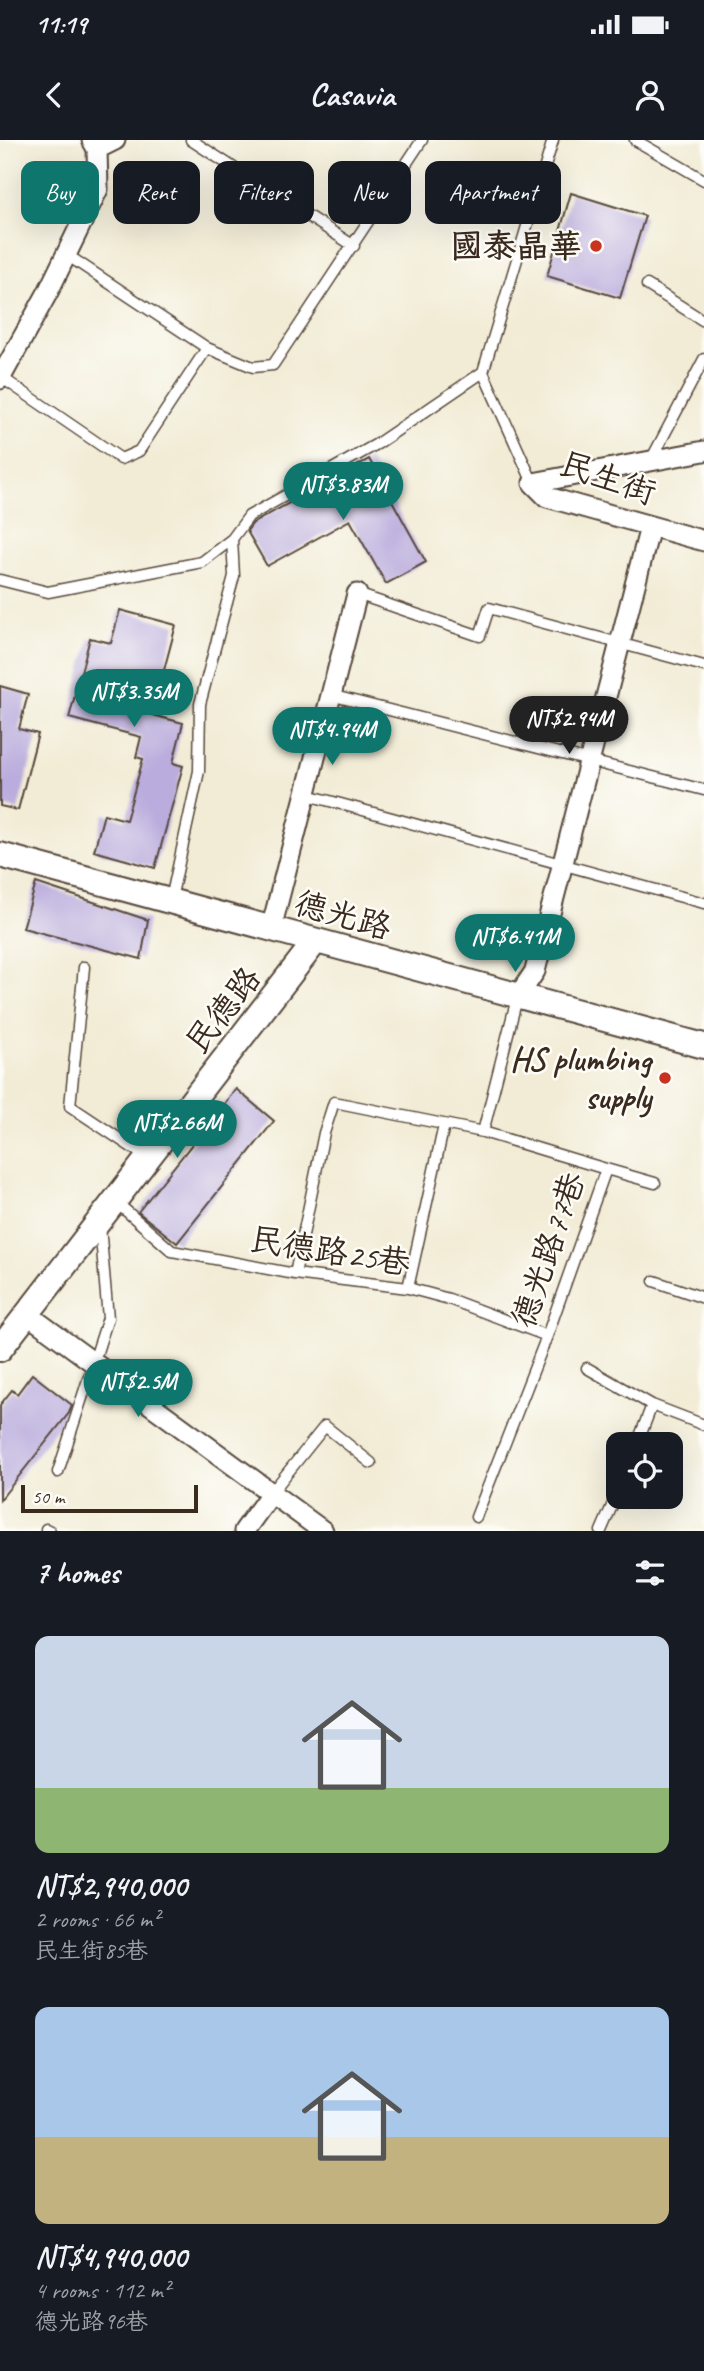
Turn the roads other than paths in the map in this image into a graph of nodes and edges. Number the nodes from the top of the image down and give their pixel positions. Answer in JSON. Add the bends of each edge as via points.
{"nodes":[{"id":1,"x":191,"y":140,"type":"edge"},
{"id":2,"x":422,"y":140,"type":"edge"},
{"id":3,"x":552,"y":140,"type":"edge"},
{"id":4,"x":635,"y":140,"type":"edge"},
{"id":5,"x":101,"y":143,"type":"edge"},
{"id":6,"x":704,"y":180,"type":"edge"},
{"id":7,"x":354,"y":246,"type":"junction"},
{"id":8,"x":67,"y":255,"type":"junction"},
{"id":9,"x":647,"y":285,"type":"dead end"},
{"id":10,"x":704,"y":321,"type":"edge"},
{"id":11,"x":206,"y":348,"type":"junction"},
{"id":12,"x":704,"y":359,"type":"edge"},
{"id":13,"x":483,"y":372,"type":"junction"},
{"id":14,"x":1,"y":378,"type":"edge"},
{"id":15,"x":704,"y":452,"type":"edge"},
{"id":16,"x":651,"y":460,"type":"junction"},
{"id":17,"x":533,"y":483,"type":"junction"},
{"id":18,"x":650,"y":527,"type":"junction"},
{"id":19,"x":232,"y":539,"type":"junction"},
{"id":20,"x":704,"y":541,"type":"edge"},
{"id":21,"x":0,"y":580,"type":"edge"},
{"id":22,"x":357,"y":594,"type":"joint"},
{"id":23,"x":619,"y":645,"type":"junction"},
{"id":24,"x":704,"y":666,"type":"edge"},
{"id":25,"x":331,"y":695,"type":"junction"},
{"id":26,"x":589,"y":759,"type":"junction"},
{"id":27,"x":704,"y":790,"type":"edge"},
{"id":28,"x":304,"y":794,"type":"junction"},
{"id":29,"x":2,"y":859,"type":"edge"},
{"id":30,"x":560,"y":864,"type":"junction"},
{"id":31,"x":170,"y":900,"type":"junction"},
{"id":32,"x":704,"y":903,"type":"edge"},
{"id":33,"x":271,"y":929,"type":"junction"},
{"id":34,"x":315,"y":942,"type":"junction"},
{"id":35,"x":84,"y":967,"type":"dead end"},
{"id":36,"x":517,"y":998,"type":"junction"},
{"id":37,"x":704,"y":1046,"type":"edge"},
{"id":38,"x":444,"y":1125,"type":"junction"},
{"id":39,"x":483,"y":1132,"type":"junction"},
{"id":40,"x":149,"y":1159,"type":"junction"},
{"id":41,"x":606,"y":1169,"type":"junction"},
{"id":42,"x":655,"y":1183,"type":"dead end"},
{"id":43,"x":116,"y":1202,"type":"junction"},
{"id":44,"x":100,"y":1222,"type":"junction"},
{"id":45,"x":295,"y":1274,"type":"junction"},
{"id":46,"x":654,"y":1281,"type":"dead end"},
{"id":47,"x":408,"y":1288,"type":"junction"},
{"id":48,"x":704,"y":1298,"type":"edge"},
{"id":49,"x":27,"y":1314,"type":"junction"},
{"id":50,"x":547,"y":1336,"type":"junction"},
{"id":51,"x":0,"y":1349,"type":"edge"},
{"id":52,"x":95,"y":1362,"type":"junction"},
{"id":53,"x":587,"y":1368,"type":"dead end"},
{"id":54,"x":652,"y":1405,"type":"junction"},
{"id":55,"x":704,"y":1425,"type":"edge"},
{"id":56,"x":642,"y":1432,"type":"edge"},
{"id":57,"x":371,"y":1463,"type":"dead end"},
{"id":58,"x":58,"y":1472,"type":"dead end"},
{"id":59,"x":272,"y":1492,"type":"junction"},
{"id":60,"x":611,"y":1509,"type":"edge"},
{"id":61,"x":476,"y":1517,"type":"dead end"},
{"id":62,"x":244,"y":1531,"type":"edge"},
{"id":63,"x":323,"y":1531,"type":"edge"},
{"id":64,"x":601,"y":1531,"type":"edge"}],
"edges":[{"from":1,"to":7,"type":"lane"},
{"from":2,"to":7,"type":"lane"},
{"from":3,"to":13,"type":"lane"},
{"from":4,"to":6,"type":"lane"},
{"from":5,"to":8,"type":"street","via":[[98,189]]},
{"from":7,"to":11,"type":"lane","via":[[273,365],[253,367]]},
{"from":8,"to":11,"type":"lane"},
{"from":8,"to":14,"type":"street"},
{"from":9,"to":10,"type":"lane"},
{"from":11,"to":14,"type":"lane","via":[[139,451],[121,459]]},
{"from":12,"to":16,"type":"lane"},
{"from":13,"to":17,"type":"lane"},
{"from":13,"to":19,"type":"lane","via":[[377,444],[249,516]]},
{"from":15,"to":16,"type":"street"},
{"from":16,"to":17,"type":"street"},
{"from":17,"to":18,"type":"street","name":"民生街","via":[[547,497]]},
{"from":18,"to":20,"type":"street","name":"民生街"},
{"from":18,"to":23,"type":"street"},
{"from":19,"to":21,"type":"lane","via":[[202,562],[48,592]]},
{"from":19,"to":31,"type":"lane","via":[[234,576],[200,704],[199,771]]},
{"from":22,"to":23,"type":"lane","via":[[480,636],[489,608]]},
{"from":22,"to":25,"type":"street"},
{"from":23,"to":24,"type":"lane"},
{"from":23,"to":26,"type":"street"},
{"from":25,"to":26,"type":"lane"},
{"from":25,"to":28,"type":"street"},
{"from":26,"to":27,"type":"lane"},
{"from":26,"to":30,"type":"street"},
{"from":28,"to":30,"type":"lane"},
{"from":28,"to":33,"type":"street"},
{"from":29,"to":31,"type":"street","name":"德光路"},
{"from":30,"to":32,"type":"lane"},
{"from":30,"to":36,"type":"street","via":[[534,971]]},
{"from":31,"to":33,"type":"street","name":"德光路"},
{"from":33,"to":34,"type":"street","name":"德光路"},
{"from":34,"to":36,"type":"street","name":"德光路"},
{"from":34,"to":40,"type":"street","name":"民德路"},
{"from":35,"to":40,"type":"lane","via":[[70,1107]]},
{"from":36,"to":37,"type":"street","name":"德光路"},
{"from":36,"to":39,"type":"lane"},
{"from":38,"to":39,"type":"lane","name":"德光路77巷"},
{"from":38,"to":45,"type":"lane","name":"德光路77巷","via":[[334,1102]]},
{"from":38,"to":47,"type":"lane"},
{"from":39,"to":41,"type":"lane","name":"德光路77巷"},
{"from":40,"to":43,"type":"street","name":"民德路"},
{"from":41,"to":42,"type":"lane"},
{"from":41,"to":50,"type":"lane","name":"德光路77巷"},
{"from":43,"to":44,"type":"street","name":"民德路"},
{"from":43,"to":45,"type":"lane","name":"民德路25巷","via":[[172,1251]]},
{"from":44,"to":49,"type":"street","name":"民德路"},
{"from":44,"to":52,"type":"lane","via":[[108,1318]]},
{"from":45,"to":47,"type":"lane","name":"民德路25巷"},
{"from":46,"to":48,"type":"lane"},
{"from":47,"to":50,"type":"lane","name":"民德路25巷"},
{"from":49,"to":51,"type":"street","name":"民德路"},
{"from":49,"to":52,"type":"street"},
{"from":50,"to":61,"type":"lane","name":"德光路77巷"},
{"from":52,"to":58,"type":"lane"},
{"from":52,"to":59,"type":"street"},
{"from":53,"to":54,"type":"lane"},
{"from":54,"to":55,"type":"lane"},
{"from":54,"to":56,"type":"lane"},
{"from":57,"to":59,"type":"lane","via":[[325,1426]]},
{"from":59,"to":62,"type":"street"},
{"from":59,"to":63,"type":"street"},
{"from":60,"to":64,"type":"lane"}]}
